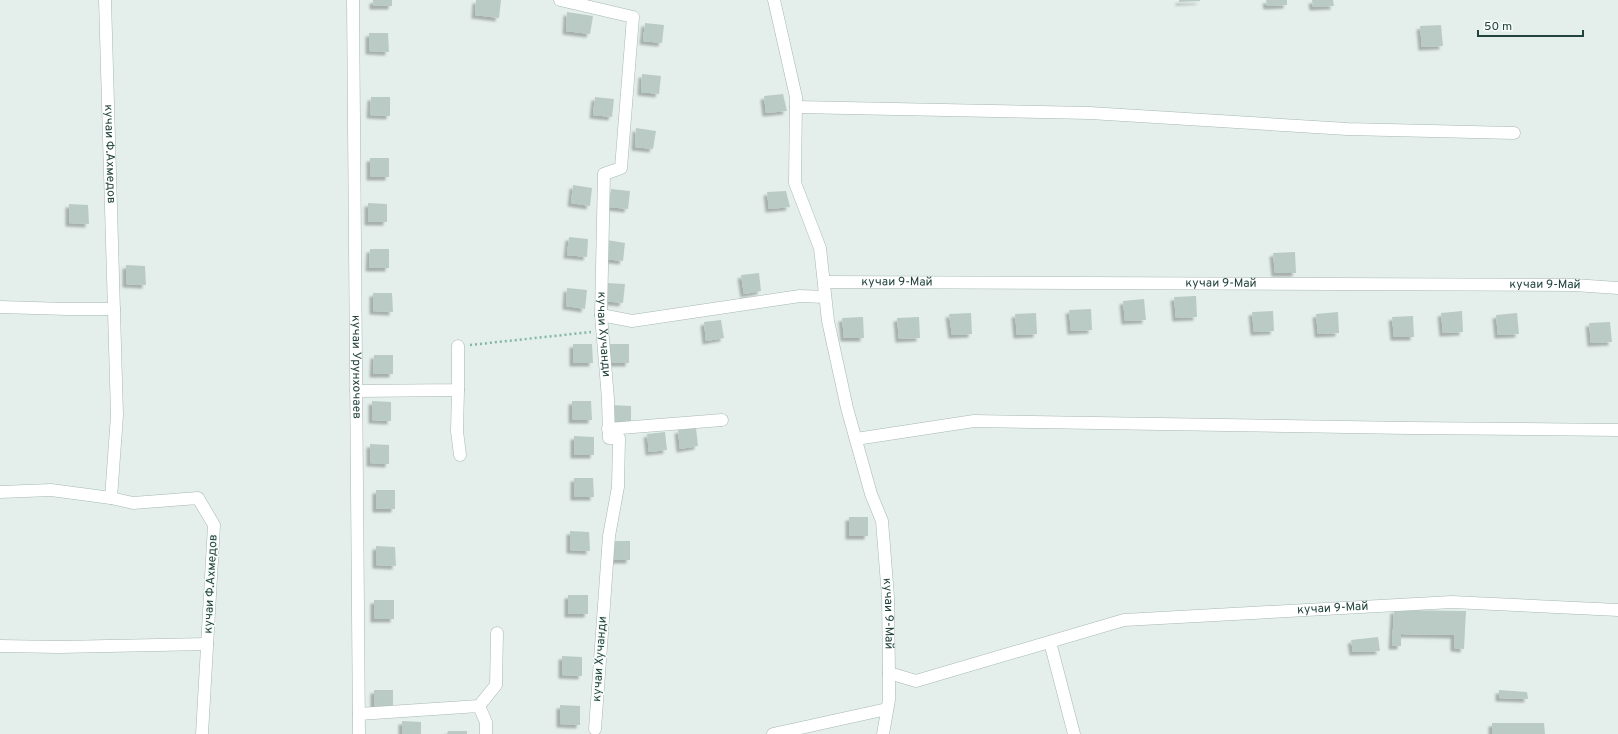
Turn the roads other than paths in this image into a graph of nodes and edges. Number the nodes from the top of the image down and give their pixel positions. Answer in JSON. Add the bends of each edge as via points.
{"nodes":[{"id":1,"x":105,"y":0,"type":"edge"},
{"id":2,"x":353,"y":0,"type":"edge"},
{"id":3,"x":560,"y":0,"type":"edge"},
{"id":4,"x":774,"y":0,"type":"edge"},
{"id":5,"x":796,"y":107,"type":"junction"},
{"id":6,"x":1514,"y":133,"type":"dead end"},
{"id":7,"x":824,"y":282,"type":"junction"},
{"id":8,"x":1618,"y":288,"type":"edge"},
{"id":9,"x":825,"y":298,"type":"junction"},
{"id":10,"x":0,"y":306,"type":"edge"},
{"id":11,"x":114,"y":309,"type":"junction"},
{"id":12,"x":602,"y":315,"type":"junction"},
{"id":13,"x":458,"y":346,"type":"road end"},
{"id":14,"x":458,"y":390,"type":"junction"},
{"id":15,"x":356,"y":391,"type":"junction"},
{"id":16,"x":722,"y":420,"type":"dead end"},
{"id":17,"x":608,"y":429,"type":"junction"},
{"id":18,"x":1618,"y":430,"type":"edge"},
{"id":19,"x":856,"y":439,"type":"junction"},
{"id":20,"x":460,"y":455,"type":"dead end"},
{"id":21,"x":0,"y":492,"type":"edge"},
{"id":22,"x":111,"y":498,"type":"junction"},
{"id":23,"x":1618,"y":610,"type":"edge"},
{"id":24,"x":497,"y":633,"type":"dead end"},
{"id":25,"x":1050,"y":642,"type":"junction"},
{"id":26,"x":208,"y":644,"type":"junction"},
{"id":27,"x":0,"y":646,"type":"edge"},
{"id":28,"x":889,"y":673,"type":"junction"},
{"id":29,"x":480,"y":706,"type":"junction"},
{"id":30,"x":887,"y":709,"type":"junction"},
{"id":31,"x":359,"y":714,"type":"junction"},
{"id":32,"x":595,"y":729,"type":"dead end"},
{"id":33,"x":202,"y":734,"type":"edge"},
{"id":34,"x":359,"y":734,"type":"edge"},
{"id":35,"x":486,"y":734,"type":"edge"},
{"id":36,"x":773,"y":734,"type":"edge"},
{"id":37,"x":883,"y":734,"type":"edge"},
{"id":38,"x":1074,"y":734,"type":"edge"}],
"edges":[{"from":1,"to":11,"type":"street","name":"кучаи Ф.Ахмедов"},
{"from":2,"to":15,"type":"street","name":"кучаи Урунхочаев"},
{"from":3,"to":12,"type":"street","name":"кучаи Хучанди","via":[[633,17],[622,168],[604,174]]},
{"from":4,"to":5,"type":"street","name":"кучаи 9-Май"},
{"from":5,"to":6,"type":"street","via":[[1090,113],[1347,129]]},
{"from":5,"to":7,"type":"street","name":"кучаи 9-Май","via":[[795,183],[820,248]]},
{"from":7,"to":8,"type":"street","name":"кучаи 9-Май","via":[[1574,284]]},
{"from":7,"to":9,"type":"street","name":"кучаи 9-Май"},
{"from":9,"to":12,"type":"street","via":[[800,296],[632,321]]},
{"from":9,"to":19,"type":"street","name":"кучаи 9-Май","via":[[828,321]]},
{"from":10,"to":11,"type":"street"},
{"from":11,"to":22,"type":"street","name":"кучаи Ф.Ахмедов","via":[[117,415]]},
{"from":12,"to":17,"type":"street","name":"кучаи Хучанди"},
{"from":13,"to":14,"type":"street"},
{"from":14,"to":15,"type":"street"},
{"from":14,"to":20,"type":"street","via":[[457,431]]},
{"from":15,"to":31,"type":"street","name":"кучаи Урунхочаев"},
{"from":16,"to":17,"type":"street"},
{"from":17,"to":32,"type":"street","name":"кучаи Хучанди","via":[[609,438],[619,438],[618,487],[609,536]]},
{"from":18,"to":19,"type":"street","via":[[974,421]]},
{"from":19,"to":28,"type":"street","name":"кучаи 9-Май","via":[[871,494],[882,521],[888,597]]},
{"from":21,"to":22,"type":"street","name":"кучаи Ф.Ахмедов","via":[[51,490]]},
{"from":22,"to":26,"type":"street","name":"кучаи Ф.Ахмедов","via":[[132,504],[198,498],[214,525]]},
{"from":23,"to":25,"type":"street","name":"кучаи 9-Май","via":[[1452,602],[1124,620]]},
{"from":24,"to":29,"type":"street","via":[[496,685]]},
{"from":25,"to":28,"type":"street","name":"кучаи 9-Май","via":[[916,681]]},
{"from":25,"to":38,"type":"street"},
{"from":26,"to":27,"type":"street","name":"кучаи Ф.Ахмедов"},
{"from":26,"to":33,"type":"street","name":"кучаи Ф.Ахмедов"},
{"from":28,"to":30,"type":"street","name":"кучаи 9-Май"},
{"from":29,"to":31,"type":"street"},
{"from":29,"to":35,"type":"street","via":[[486,722]]},
{"from":30,"to":36,"type":"street"},
{"from":30,"to":37,"type":"street","name":"кучаи 9-Май"},
{"from":31,"to":34,"type":"street","name":"кучаи Урунхочаев"}]}
